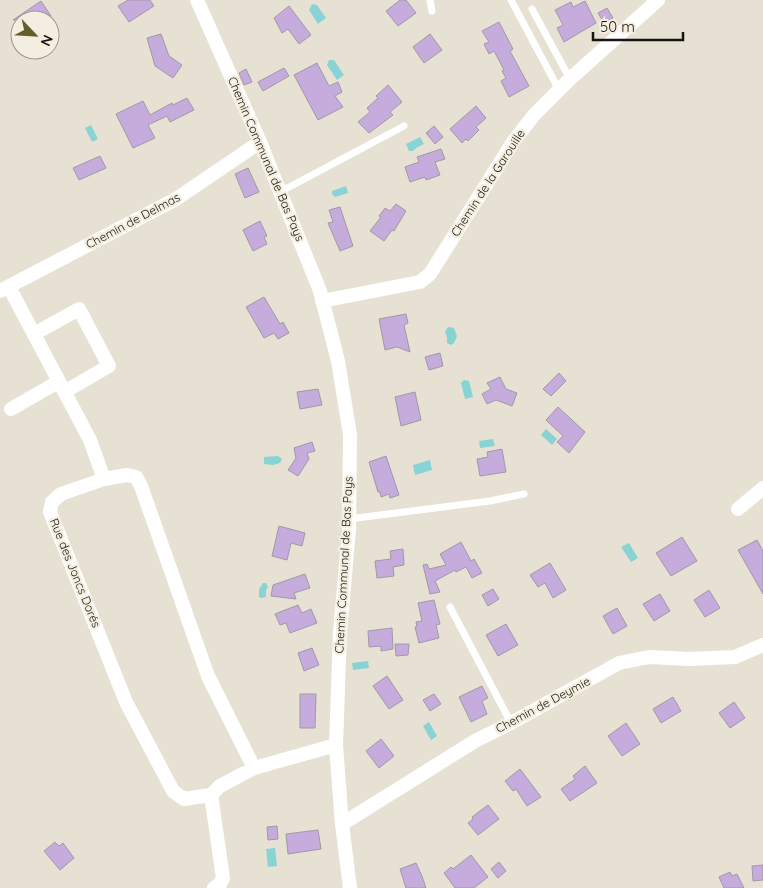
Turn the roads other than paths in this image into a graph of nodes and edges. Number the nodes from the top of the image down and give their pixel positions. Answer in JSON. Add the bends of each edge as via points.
{"nodes":[{"id":1,"x":197,"y":0,"type":"edge"},
{"id":2,"x":430,"y":0,"type":"edge"},
{"id":3,"x":511,"y":0,"type":"edge"},
{"id":4,"x":658,"y":0,"type":"edge"},
{"id":5,"x":532,"y":9,"type":"dead end"},
{"id":6,"x":432,"y":11,"type":"dead end"},
{"id":7,"x":570,"y":80,"type":"junction"},
{"id":8,"x":559,"y":90,"type":"junction"},
{"id":9,"x":404,"y":126,"type":"dead end"},
{"id":10,"x":260,"y":142,"type":"junction"},
{"id":11,"x":280,"y":192,"type":"junction"},
{"id":12,"x":4,"y":289,"type":"edge"},
{"id":13,"x":322,"y":301,"type":"junction"},
{"id":14,"x":34,"y":334,"type":"junction"},
{"id":15,"x":61,"y":387,"type":"junction"},
{"id":16,"x":11,"y":409,"type":"dead end"},
{"id":17,"x":104,"y":479,"type":"junction"},
{"id":18,"x":763,"y":488,"type":"edge"},
{"id":19,"x":524,"y":494,"type":"dead end"},
{"id":20,"x":738,"y":509,"type":"dead end"},
{"id":21,"x":349,"y":519,"type":"junction"},
{"id":22,"x":450,"y":607,"type":"dead end"},
{"id":23,"x":763,"y":645,"type":"edge"},
{"id":24,"x":512,"y":723,"type":"junction"},
{"id":25,"x":336,"y":745,"type":"junction"},
{"id":26,"x":254,"y":768,"type":"junction"},
{"id":27,"x":211,"y":795,"type":"junction"},
{"id":28,"x":342,"y":824,"type":"junction"},
{"id":29,"x":214,"y":888,"type":"edge"},
{"id":30,"x":350,"y":888,"type":"edge"}],
"edges":[{"from":1,"to":10,"type":"street","name":"Chemin Communal de Bas Pays"},
{"from":2,"to":6,"type":"lane"},
{"from":3,"to":8,"type":"lane"},
{"from":4,"to":7,"type":"street","name":"Chemin de la Garouille"},
{"from":5,"to":7,"type":"lane"},
{"from":7,"to":8,"type":"street","name":"Chemin de la Garouille"},
{"from":8,"to":13,"type":"street","name":"Chemin de la Garouille","via":[[513,142],[430,274],[420,282]]},
{"from":9,"to":11,"type":"lane"},
{"from":10,"to":11,"type":"street","name":"Chemin Communal de Bas Pays"},
{"from":10,"to":12,"type":"street","name":"Chemin de Delmas","via":[[176,199]]},
{"from":11,"to":13,"type":"street","name":"Chemin Communal de Bas Pays"},
{"from":12,"to":14,"type":"street"},
{"from":13,"to":21,"type":"street","name":"Chemin Communal de Bas Pays","via":[[338,361],[350,435]]},
{"from":14,"to":15,"type":"street"},
{"from":14,"to":15,"type":"street","via":[[79,309],[109,366]]},
{"from":15,"to":16,"type":"street"},
{"from":15,"to":17,"type":"street","via":[[90,440]]},
{"from":17,"to":26,"type":"street","name":"Rue des Joncs Dorés","via":[[128,475],[136,477],[141,486],[208,676]]},
{"from":17,"to":27,"type":"street","name":"Rue des Joncs Dorés","via":[[61,494],[52,502],[50,512],[126,702],[173,791],[184,799]]},
{"from":18,"to":20,"type":"street"},
{"from":19,"to":21,"type":"lane"},
{"from":21,"to":25,"type":"street","name":"Chemin Communal de Bas Pays"},
{"from":22,"to":24,"type":"lane"},
{"from":23,"to":24,"type":"street","name":"Chemin de Deymie","via":[[735,657],[649,657],[619,663]]},
{"from":24,"to":28,"type":"street","name":"Chemin de Deymie","via":[[475,741]]},
{"from":25,"to":26,"type":"street","name":"Rue des Joncs Dorés"},
{"from":25,"to":28,"type":"street","name":"Chemin Communal de Bas Pays"},
{"from":26,"to":27,"type":"street","name":"Rue des Joncs Dorés","via":[[220,786]]},
{"from":27,"to":29,"type":"street","via":[[223,878]]},
{"from":28,"to":30,"type":"street","name":"Chemin Communal de Bas Pays"}]}
